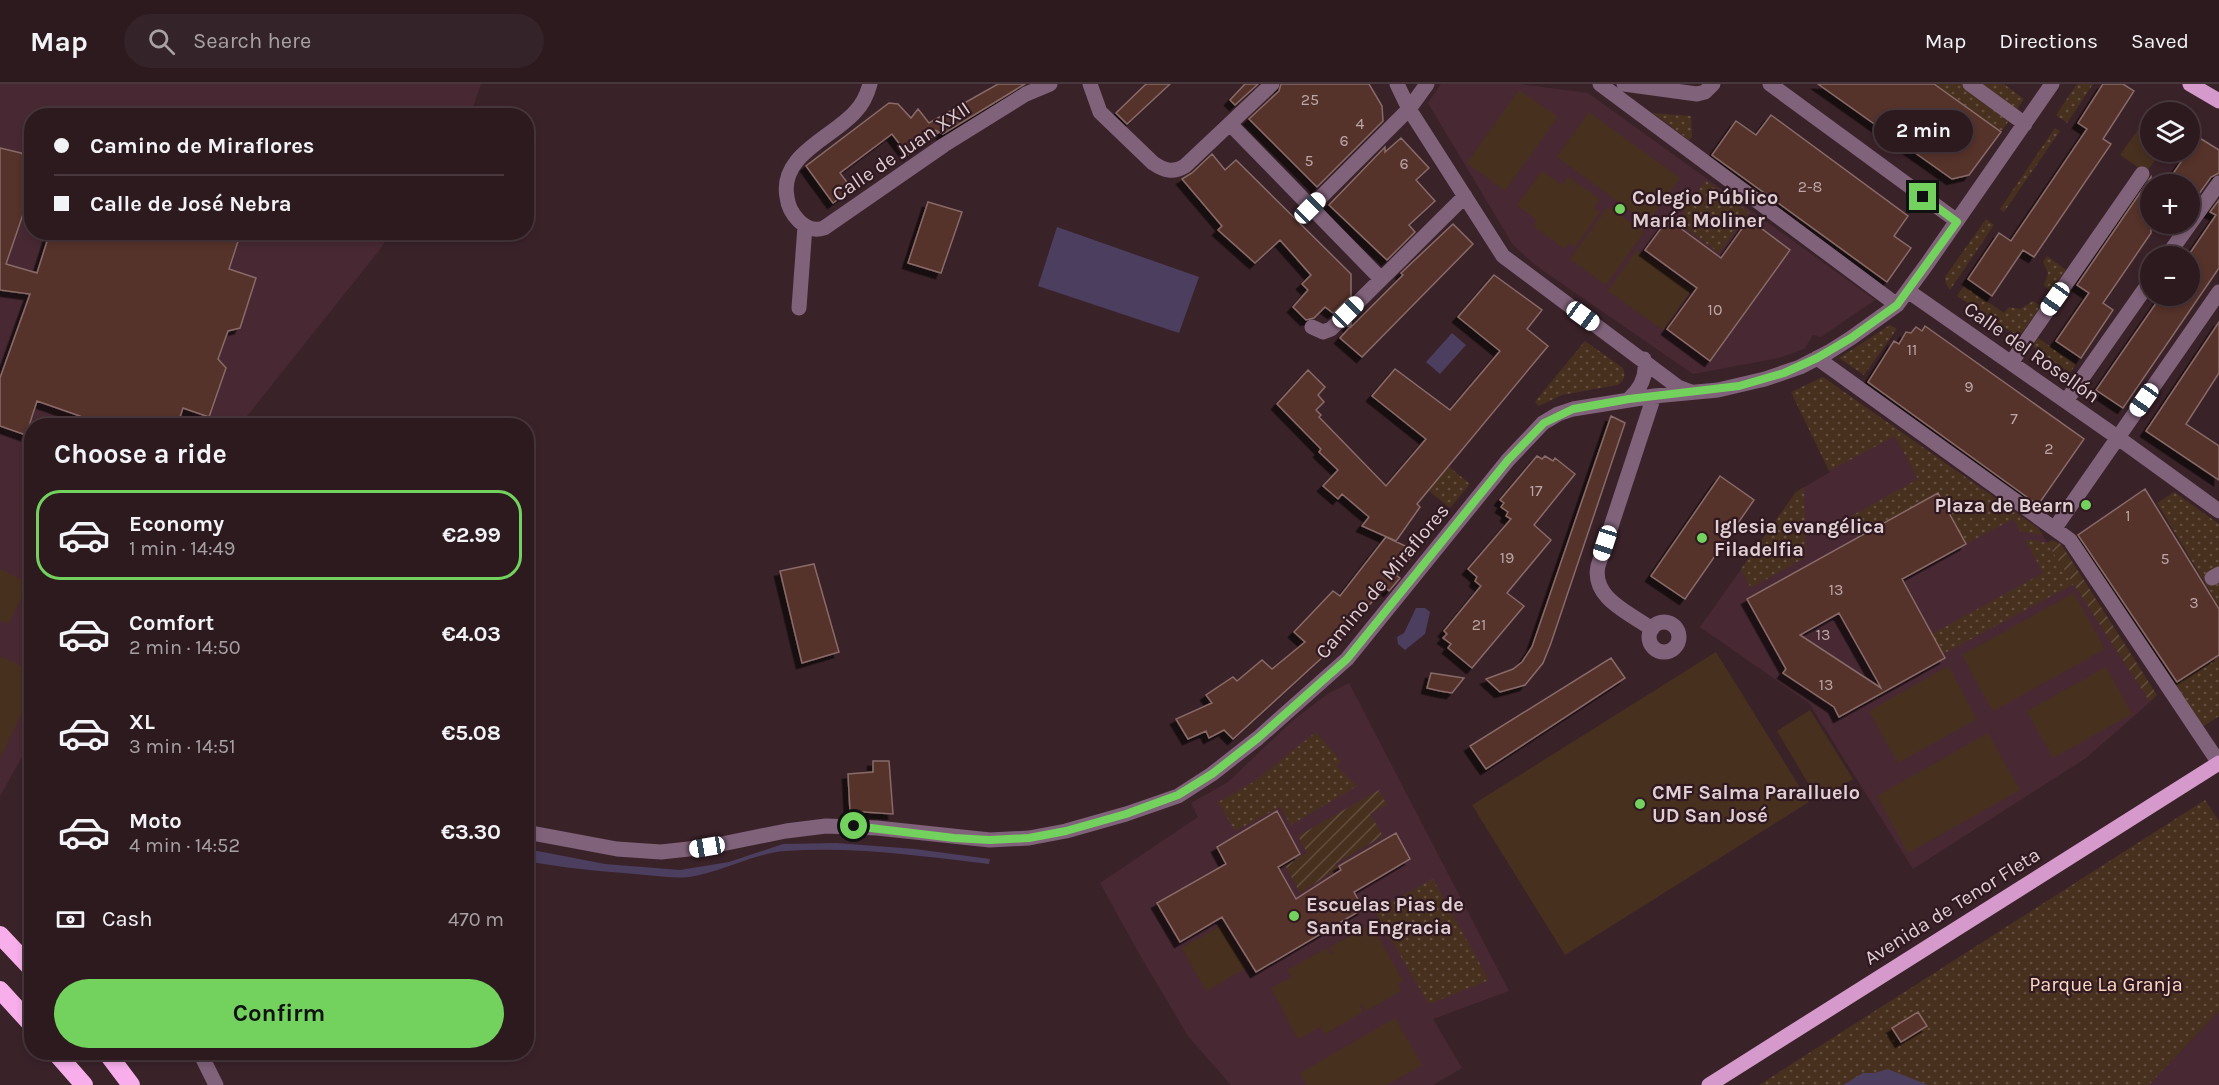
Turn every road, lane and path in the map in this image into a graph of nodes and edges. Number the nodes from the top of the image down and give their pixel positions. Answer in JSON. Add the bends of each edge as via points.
{"nodes":[{"id":1,"x":870,"y":84,"type":"edge"},
{"id":2,"x":1050,"y":84,"type":"edge"},
{"id":3,"x":1090,"y":84,"type":"edge"},
{"id":4,"x":1272,"y":84,"type":"edge"},
{"id":5,"x":1397,"y":84,"type":"edge"},
{"id":6,"x":1427,"y":84,"type":"edge"},
{"id":7,"x":1600,"y":84,"type":"edge"},
{"id":8,"x":1624,"y":84,"type":"edge"},
{"id":9,"x":1713,"y":84,"type":"edge"},
{"id":10,"x":1770,"y":84,"type":"edge"},
{"id":11,"x":1970,"y":84,"type":"edge"},
{"id":12,"x":2052,"y":84,"type":"edge"},
{"id":13,"x":2190,"y":84,"type":"edge"},
{"id":14,"x":2219,"y":101,"type":"edge"},
{"id":15,"x":1409,"y":109,"type":"junction"},
{"id":16,"x":2025,"y":124,"type":"junction"},
{"id":17,"x":1231,"y":125,"type":"junction"},
{"id":18,"x":2140,"y":177,"type":"edge"},
{"id":19,"x":2219,"y":183,"type":"edge"},
{"id":20,"x":1465,"y":196,"type":"junction"},
{"id":21,"x":1310,"y":208,"type":"junction"},
{"id":22,"x":1957,"y":222,"type":"junction"},
{"id":23,"x":805,"y":226,"type":"junction"},
{"id":24,"x":2174,"y":246,"type":"edge"},
{"id":25,"x":1381,"y":279,"type":"junction"},
{"id":26,"x":1908,"y":291,"type":"junction"},
{"id":27,"x":2219,"y":292,"type":"edge"},
{"id":28,"x":2140,"y":295,"type":"edge"},
{"id":29,"x":1897,"y":305,"type":"junction"},
{"id":30,"x":799,"y":308,"type":"dead end"},
{"id":31,"x":2214,"y":310,"type":"edge"},
{"id":32,"x":1312,"y":327,"type":"dead end"},
{"id":33,"x":1817,"y":358,"type":"junction"},
{"id":34,"x":1644,"y":359,"type":"junction"},
{"id":35,"x":2011,"y":363,"type":"junction"},
{"id":36,"x":1690,"y":392,"type":"junction"},
{"id":37,"x":1654,"y":396,"type":"junction"},
{"id":38,"x":1629,"y":399,"type":"junction"},
{"id":39,"x":2066,"y":401,"type":"junction"},
{"id":40,"x":2117,"y":437,"type":"junction"},
{"id":41,"x":2219,"y":511,"type":"edge"},
{"id":42,"x":2055,"y":528,"type":"junction"},
{"id":43,"x":1652,"y":629,"type":"dead end"},
{"id":44,"x":2219,"y":763,"type":"edge"},
{"id":45,"x":534,"y":833,"type":"edge"},
{"id":46,"x":0,"y":935,"type":"edge"},
{"id":47,"x":24,"y":960,"type":"edge"},
{"id":48,"x":0,"y":990,"type":"edge"},
{"id":49,"x":24,"y":1016,"type":"edge"},
{"id":50,"x":62,"y":1060,"type":"edge"},
{"id":51,"x":112,"y":1060,"type":"edge"},
{"id":52,"x":204,"y":1060,"type":"edge"},
{"id":53,"x":84,"y":1085,"type":"edge"},
{"id":54,"x":131,"y":1085,"type":"edge"},
{"id":55,"x":216,"y":1085,"type":"edge"},
{"id":56,"x":1708,"y":1085,"type":"edge"}],
"edges":[{"from":1,"to":23,"type":"street","via":[[855,113],[792,167],[786,182],[788,204]]},
{"from":2,"to":23,"type":"street","name":"Calle de Juan XXII","via":[[1026,94],[944,145],[829,225],[819,230]]},
{"from":3,"to":17,"type":"street","via":[[1105,118],[1153,163],[1167,171],[1185,166]]},
{"from":4,"to":17,"type":"street"},
{"from":5,"to":15,"type":"street"},
{"from":6,"to":15,"type":"street"},
{"from":7,"to":29,"type":"street"},
{"from":8,"to":9,"type":"street","via":[[1697,94]]},
{"from":10,"to":22,"type":"street"},
{"from":11,"to":16,"type":"street"},
{"from":12,"to":16,"type":"street","name":"Camino de Miraflores"},
{"from":13,"to":14,"type":"main road"},
{"from":15,"to":20,"type":"street"},
{"from":15,"to":21,"type":"street"},
{"from":16,"to":22,"type":"street","name":"Camino de Miraflores"},
{"from":17,"to":21,"type":"street"},
{"from":18,"to":35,"type":"street"},
{"from":19,"to":24,"type":"street"},
{"from":20,"to":25,"type":"street"},
{"from":20,"to":34,"type":"street","via":[[1508,261]]},
{"from":21,"to":25,"type":"street"},
{"from":22,"to":26,"type":"street","name":"Camino de Miraflores"},
{"from":23,"to":30,"type":"street"},
{"from":25,"to":32,"type":"street","via":[[1331,328],[1323,332]]},
{"from":26,"to":29,"type":"street","name":"Camino de Miraflores"},
{"from":26,"to":35,"type":"street","name":"Calle del Rosellón"},
{"from":27,"to":31,"type":"street"},
{"from":28,"to":39,"type":"street"},
{"from":29,"to":33,"type":"street","name":"Camino de Miraflores"},
{"from":31,"to":40,"type":"street"},
{"from":33,"to":36,"type":"street","name":"Camino de Miraflores","via":[[1765,379]]},
{"from":33,"to":42,"type":"street"},
{"from":34,"to":36,"type":"street"},
{"from":34,"to":38,"type":"street","via":[[1643,379]]},
{"from":35,"to":39,"type":"street","name":"Calle del Rosellón"},
{"from":36,"to":37,"type":"street","name":"Camino de Miraflores"},
{"from":37,"to":38,"type":"street","name":"Camino de Miraflores"},
{"from":37,"to":43,"type":"street","via":[[1596,573],[1603,594]]},
{"from":38,"to":45,"type":"street","name":"Camino de Miraflores","via":[[1573,409],[1544,423],[1508,460],[1347,659],[1258,738],[1178,795],[1126,814],[1029,838],[990,840],[826,826],[661,852],[617,849]]},
{"from":39,"to":40,"type":"street","name":"Calle del Rosellón"},
{"from":40,"to":41,"type":"street","name":"Calle del Rosellón"},
{"from":40,"to":42,"type":"street"},
{"from":42,"to":44,"type":"street","via":[[2070,540]]},
{"from":44,"to":56,"type":"main road","name":"Avenida de Tenor Fleta"},
{"from":46,"to":47,"type":"highway"},
{"from":48,"to":49,"type":"highway"},
{"from":50,"to":53,"type":"highway"},
{"from":51,"to":54,"type":"highway"},
{"from":52,"to":55,"type":"street"}]}
